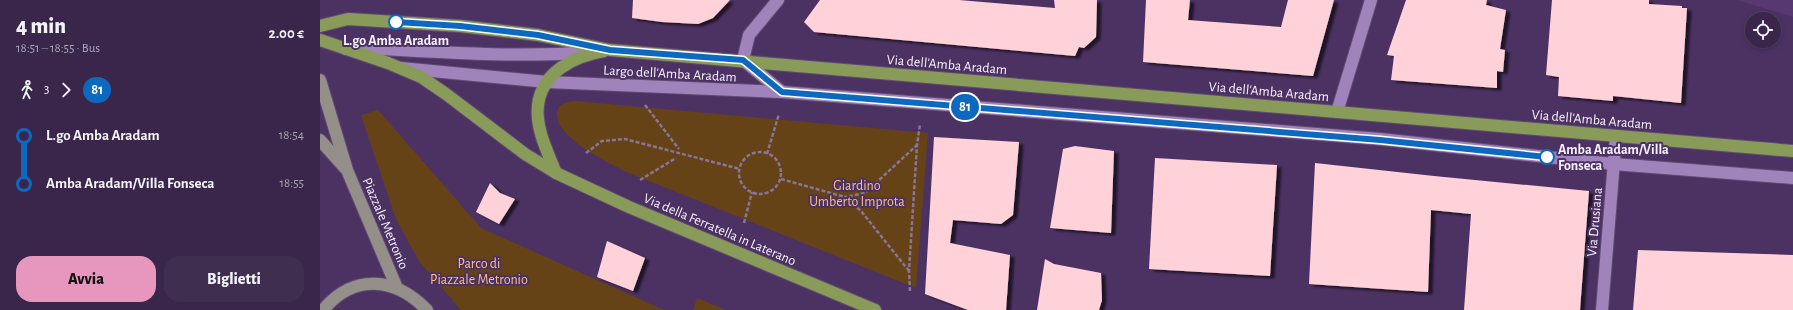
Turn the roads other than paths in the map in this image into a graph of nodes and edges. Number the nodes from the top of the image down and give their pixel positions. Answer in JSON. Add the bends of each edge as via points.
{"nodes":[{"id":1,"x":778,"y":0,"type":"edge"},
{"id":2,"x":1371,"y":0,"type":"edge"},
{"id":3,"x":320,"y":26,"type":"edge"},
{"id":4,"x":320,"y":40,"type":"edge"},
{"id":5,"x":345,"y":49,"type":"junction"},
{"id":6,"x":610,"y":50,"type":"junction"},
{"id":7,"x":743,"y":60,"type":"junction"},
{"id":8,"x":398,"y":68,"type":"junction"},
{"id":9,"x":320,"y":80,"type":"edge"},
{"id":10,"x":547,"y":82,"type":"junction"},
{"id":11,"x":782,"y":92,"type":"junction"},
{"id":12,"x":1337,"y":112,"type":"junction"},
{"id":13,"x":1616,"y":136,"type":"junction"},
{"id":14,"x":320,"y":140,"type":"edge"},
{"id":15,"x":1793,"y":151,"type":"edge"},
{"id":16,"x":1613,"y":164,"type":"junction"},
{"id":17,"x":347,"y":170,"type":"junction"},
{"id":18,"x":556,"y":173,"type":"junction"},
{"id":19,"x":1793,"y":178,"type":"edge"},
{"id":20,"x":397,"y":288,"type":"junction"},
{"id":21,"x":323,"y":310,"type":"edge"},
{"id":22,"x":427,"y":310,"type":"edge"},
{"id":23,"x":875,"y":310,"type":"edge"},
{"id":24,"x":1602,"y":310,"type":"edge"}],
"edges":[{"from":1,"to":7,"type":"street","via":[[749,34]]},
{"from":2,"to":12,"type":"street"},
{"from":3,"to":6,"type":"main road","name":"Largo dell'Amba Aradam","via":[[348,19],[498,30],[567,40]]},
{"from":4,"to":5,"type":"main road","name":"Largo dell'Amba Aradam"},
{"from":5,"to":6,"type":"street","name":"Largo dell'Amba Aradam","via":[[522,55]]},
{"from":5,"to":8,"type":"main road","name":"Largo dell'Amba Aradam"},
{"from":6,"to":7,"type":"main road","name":"Largo dell'Amba Aradam"},
{"from":6,"to":10,"type":"main road","via":[[578,57],[563,66]]},
{"from":7,"to":11,"type":"street","name":"Largo dell'Amba Aradam"},
{"from":7,"to":12,"type":"main road","name":"Via dell'Amba Aradam","via":[[786,66]]},
{"from":8,"to":10,"type":"street","name":"Largo dell'Amba Aradam"},
{"from":8,"to":18,"type":"main road","name":"Largo dell'Amba Aradam","via":[[432,84],[525,154]]},
{"from":9,"to":17,"type":"main road","name":"Piazzale Metronio"},
{"from":10,"to":11,"type":"street","name":"Largo dell'Amba Aradam"},
{"from":10,"to":18,"type":"main road","via":[[538,106],[538,120],[541,136]]},
{"from":11,"to":16,"type":"street","via":[[1380,140]]},
{"from":12,"to":13,"type":"main road","name":"Via dell'Amba Aradam"},
{"from":13,"to":15,"type":"main road","name":"Via dell'Amba Aradam"},
{"from":13,"to":16,"type":"street","name":"Via Drusiana"},
{"from":14,"to":17,"type":"main road","name":"Piazzale Metronio"},
{"from":16,"to":19,"type":"street"},
{"from":16,"to":24,"type":"street","name":"Via Drusiana"},
{"from":17,"to":20,"type":"main road","name":"Piazzale Metronio"},
{"from":18,"to":23,"type":"main road","name":"Via della Ferratella in Laterano","via":[[629,207]]},
{"from":20,"to":21,"type":"main road","name":"Piazzale Metronio","via":[[373,284],[359,286],[334,299]]},
{"from":20,"to":22,"type":"main road","name":"Piazzale Metronio","via":[[407,292]]}]}
